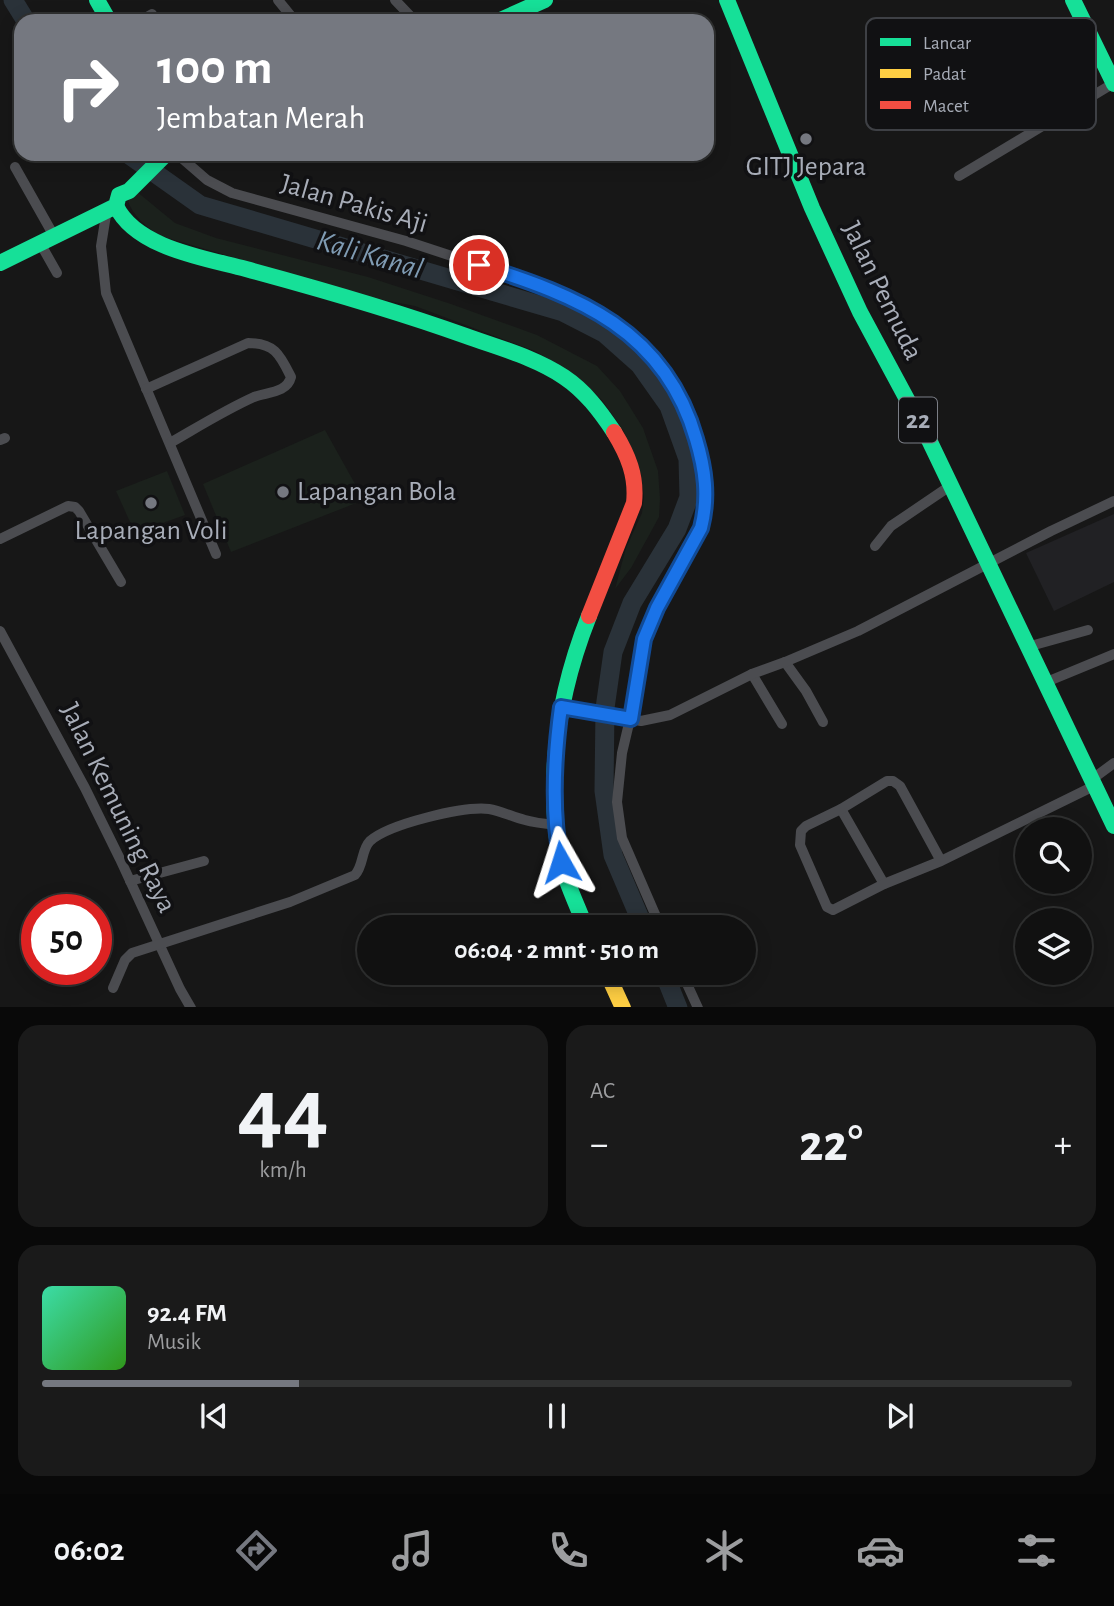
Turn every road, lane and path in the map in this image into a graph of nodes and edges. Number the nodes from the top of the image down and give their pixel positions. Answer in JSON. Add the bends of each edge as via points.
{"nodes":[{"id":1,"x":278,"y":0,"type":"edge"},
{"id":2,"x":395,"y":0,"type":"edge"},
{"id":3,"x":545,"y":0,"type":"edge"},
{"id":4,"x":1073,"y":0,"type":"edge"},
{"id":5,"x":730,"y":3,"type":"edge"},
{"id":6,"x":289,"y":14,"type":"edge"},
{"id":7,"x":408,"y":14,"type":"edge"},
{"id":8,"x":514,"y":14,"type":"edge"},
{"id":9,"x":1082,"y":18,"type":"edge"},
{"id":10,"x":1096,"y":47,"type":"edge"},
{"id":11,"x":1114,"y":83,"type":"edge"},
{"id":12,"x":1096,"y":94,"type":"edge"},
{"id":13,"x":1036,"y":130,"type":"edge"},
{"id":14,"x":159,"y":161,"type":"edge"},
{"id":15,"x":185,"y":161,"type":"edge"},
{"id":16,"x":15,"y":167,"type":"dead end"},
{"id":17,"x":959,"y":176,"type":"dead end"},
{"id":18,"x":112,"y":208,"type":"junction"},
{"id":19,"x":47,"y":240,"type":"junction"},
{"id":20,"x":0,"y":263,"type":"edge"},
{"id":21,"x":57,"y":273,"type":"dead end"},
{"id":22,"x":146,"y":389,"type":"junction"},
{"id":23,"x":170,"y":443,"type":"junction"},
{"id":24,"x":950,"y":486,"type":"junction"},
{"id":25,"x":1114,"y":501,"type":"edge"},
{"id":26,"x":0,"y":538,"type":"edge"},
{"id":27,"x":875,"y":547,"type":"dead end"},
{"id":28,"x":216,"y":554,"type":"dead end"},
{"id":29,"x":987,"y":564,"type":"junction"},
{"id":30,"x":121,"y":582,"type":"dead end"},
{"id":31,"x":0,"y":631,"type":"edge"},
{"id":32,"x":1088,"y":631,"type":"dead end"},
{"id":33,"x":1027,"y":647,"type":"junction"},
{"id":34,"x":1114,"y":653,"type":"edge"},
{"id":35,"x":785,"y":663,"type":"junction"},
{"id":36,"x":752,"y":674,"type":"junction"},
{"id":37,"x":1044,"y":682,"type":"junction"},
{"id":38,"x":567,"y":708,"type":"junction"},
{"id":39,"x":631,"y":719,"type":"junction"},
{"id":40,"x":823,"y":722,"type":"dead end"},
{"id":41,"x":782,"y":724,"type":"dead end"},
{"id":42,"x":1114,"y":763,"type":"edge"},
{"id":43,"x":1092,"y":783,"type":"junction"},
{"id":44,"x":841,"y":809,"type":"junction"},
{"id":45,"x":557,"y":825,"type":"junction"},
{"id":46,"x":1114,"y":827,"type":"edge"},
{"id":47,"x":204,"y":861,"type":"dead end"},
{"id":48,"x":941,"y":861,"type":"junction"},
{"id":49,"x":130,"y":881,"type":"junction"},
{"id":50,"x":884,"y":884,"type":"junction"},
{"id":51,"x":581,"y":915,"type":"edge"},
{"id":52,"x":655,"y":915,"type":"edge"},
{"id":53,"x":159,"y":945,"type":"junction"},
{"id":54,"x":613,"y":985,"type":"edge"},
{"id":55,"x":687,"y":985,"type":"edge"},
{"id":56,"x":113,"y":988,"type":"dead end"},
{"id":57,"x":191,"y":1007,"type":"edge"},
{"id":58,"x":623,"y":1007,"type":"edge"},
{"id":59,"x":698,"y":1007,"type":"edge"}],
"edges":[{"from":1,"to":6,"type":"street"},
{"from":2,"to":7,"type":"street"},
{"from":3,"to":8,"type":"main road"},
{"from":4,"to":9,"type":"main road"},
{"from":5,"to":24,"type":"main road","name":"Jalan Pemuda","number":"22","via":[[823,231]]},
{"from":10,"to":11,"type":"main road"},
{"from":11,"to":12,"type":"street"},
{"from":13,"to":17,"type":"street"},
{"from":14,"to":18,"type":"main road","via":[[119,195]]},
{"from":15,"to":39,"type":"street","name":"Jalan Pakis Aji","via":[[232,193],[405,241],[546,287],[630,333],[661,366],[693,427],[706,501],[701,528],[644,639]]},
{"from":16,"to":19,"type":"street"},
{"from":18,"to":19,"type":"main road"},
{"from":18,"to":22,"type":"street","via":[[101,246],[106,293]]},
{"from":18,"to":38,"type":"main road","via":[[152,239],[185,251],[408,315],[527,358],[563,377],[593,402],[630,460],[636,490],[578,647]]},
{"from":19,"to":20,"type":"main road"},
{"from":19,"to":21,"type":"street"},
{"from":22,"to":23,"type":"street"},
{"from":22,"to":23,"type":"street","via":[[248,342],[275,350],[291,377],[286,387],[255,397]]},
{"from":23,"to":28,"type":"street"},
{"from":24,"to":27,"type":"street","via":[[891,526]]},
{"from":24,"to":29,"type":"main road","name":"Jalan Pemuda","number":"22"},
{"from":25,"to":29,"type":"street"},
{"from":26,"to":30,"type":"street","via":[[68,506],[75,507]]},
{"from":29,"to":33,"type":"main road","name":"Jalan Pemuda","number":"22"},
{"from":29,"to":35,"type":"street"},
{"from":31,"to":49,"type":"street","name":"Jalan Kemuning Raya"},
{"from":32,"to":33,"type":"street"},
{"from":33,"to":37,"type":"main road","name":"Jalan Pemuda","number":"22"},
{"from":34,"to":37,"type":"street"},
{"from":35,"to":36,"type":"street"},
{"from":35,"to":40,"type":"street"},
{"from":36,"to":39,"type":"street","via":[[670,715]]},
{"from":36,"to":41,"type":"street"},
{"from":37,"to":43,"type":"main road","name":"Jalan Pemuda","number":"22"},
{"from":38,"to":39,"type":"street"},
{"from":38,"to":45,"type":"main road","via":[[555,768]]},
{"from":39,"to":52,"type":"street","name":"Jalan Pakis Aji","via":[[618,778],[619,821]]},
{"from":42,"to":43,"type":"street"},
{"from":43,"to":46,"type":"main road","name":"Jalan Pemuda","number":"22"},
{"from":43,"to":48,"type":"street"},
{"from":44,"to":48,"type":"street","via":[[893,781]]},
{"from":44,"to":50,"type":"street"},
{"from":44,"to":50,"type":"street","via":[[806,826],[799,836],[827,907],[833,910]]},
{"from":45,"to":51,"type":"main road","via":[[561,862]]},
{"from":45,"to":53,"type":"street","via":[[477,808],[406,824],[370,841],[355,875],[290,902]]},
{"from":47,"to":49,"type":"street"},
{"from":48,"to":50,"type":"street"},
{"from":49,"to":53,"type":"street","name":"Jalan Kemuning Raya"},
{"from":53,"to":56,"type":"street","via":[[127,956]]},
{"from":53,"to":57,"type":"street","name":"Jalan Kemuning Raya"},
{"from":54,"to":58,"type":"main road"},
{"from":55,"to":59,"type":"street"}]}
